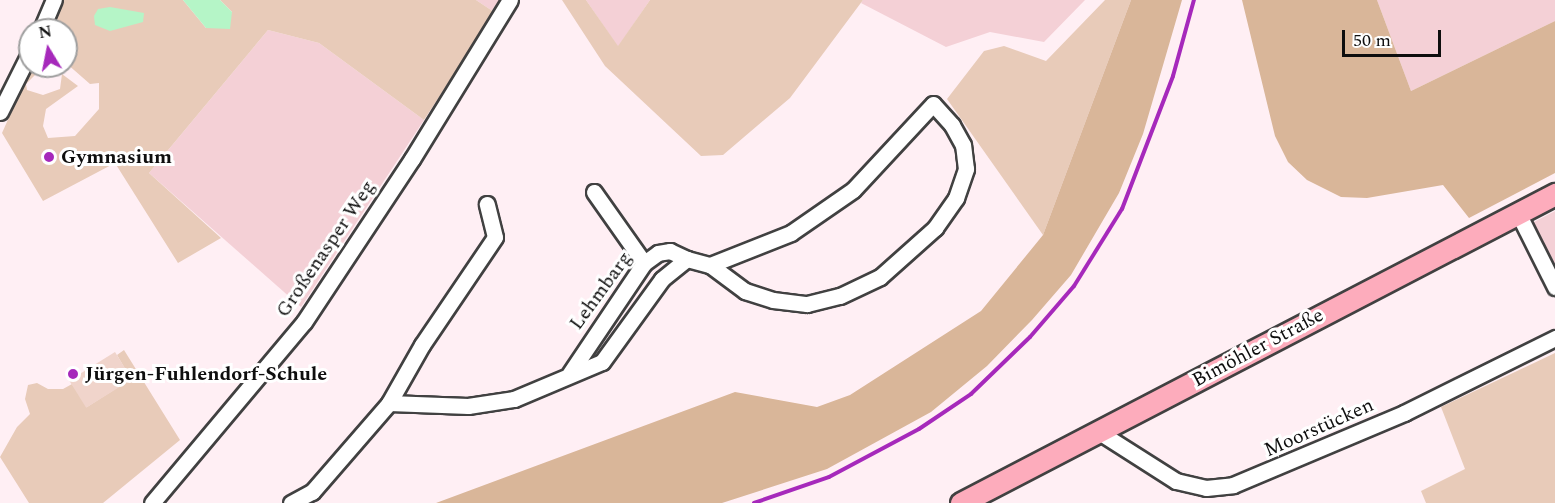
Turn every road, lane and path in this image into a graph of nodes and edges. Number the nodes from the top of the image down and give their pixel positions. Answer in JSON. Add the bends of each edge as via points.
{"nodes":[{"id":1,"x":54,"y":0,"type":"edge"},
{"id":2,"x":510,"y":0,"type":"edge"},
{"id":3,"x":46,"y":18,"type":"edge"},
{"id":4,"x":18,"y":76,"type":"edge"},
{"id":5,"x":0,"y":112,"type":"edge"},
{"id":6,"x":594,"y":192,"type":"dead end"},
{"id":7,"x":1555,"y":194,"type":"edge"},
{"id":8,"x":487,"y":204,"type":"dead end"},
{"id":9,"x":1518,"y":213,"type":"junction"},
{"id":10,"x":687,"y":259,"type":"junction"},
{"id":11,"x":644,"y":263,"type":"junction"},
{"id":12,"x":710,"y":265,"type":"junction"},
{"id":13,"x":1555,"y":287,"type":"edge"},
{"id":14,"x":1555,"y":338,"type":"edge"},
{"id":15,"x":570,"y":373,"type":"junction"},
{"id":16,"x":389,"y":403,"type":"junction"},
{"id":17,"x":1099,"y":432,"type":"junction"},
{"id":18,"x":152,"y":503,"type":"edge"},
{"id":19,"x":291,"y":503,"type":"edge"},
{"id":20,"x":961,"y":503,"type":"edge"}],
"edges":[{"from":1,"to":3,"type":"street"},
{"from":2,"to":18,"type":"street","name":"Großenasper Weg","via":[[412,159],[304,322]]},
{"from":4,"to":5,"type":"street"},
{"from":6,"to":11,"type":"street"},
{"from":7,"to":9,"type":"street","name":"Bimöhler Straße"},
{"from":8,"to":16,"type":"street","via":[[495,237],[422,345]]},
{"from":9,"to":13,"type":"street"},
{"from":9,"to":17,"type":"street","name":"Bimöhler Straße"},
{"from":10,"to":11,"type":"street","name":"Lehmbarg","via":[[670,251],[658,253]]},
{"from":10,"to":12,"type":"street","name":"Lehmbarg"},
{"from":10,"to":15,"type":"street","via":[[662,279],[602,362]]},
{"from":11,"to":15,"type":"street","name":"Lehmbarg"},
{"from":12,"to":12,"type":"street","via":[[745,291],[773,300],[807,304],[840,296],[870,282],[909,255],[956,198],[966,169],[963,145],[933,104],[853,190],[791,233]]},
{"from":14,"to":17,"type":"street","name":"Moorstücken","via":[[1365,431],[1233,485],[1206,488],[1176,481]]},
{"from":15,"to":16,"type":"street","via":[[514,399],[480,404]]},
{"from":16,"to":19,"type":"street","via":[[312,492]]},
{"from":17,"to":20,"type":"street","name":"Bimöhler Straße"}]}
